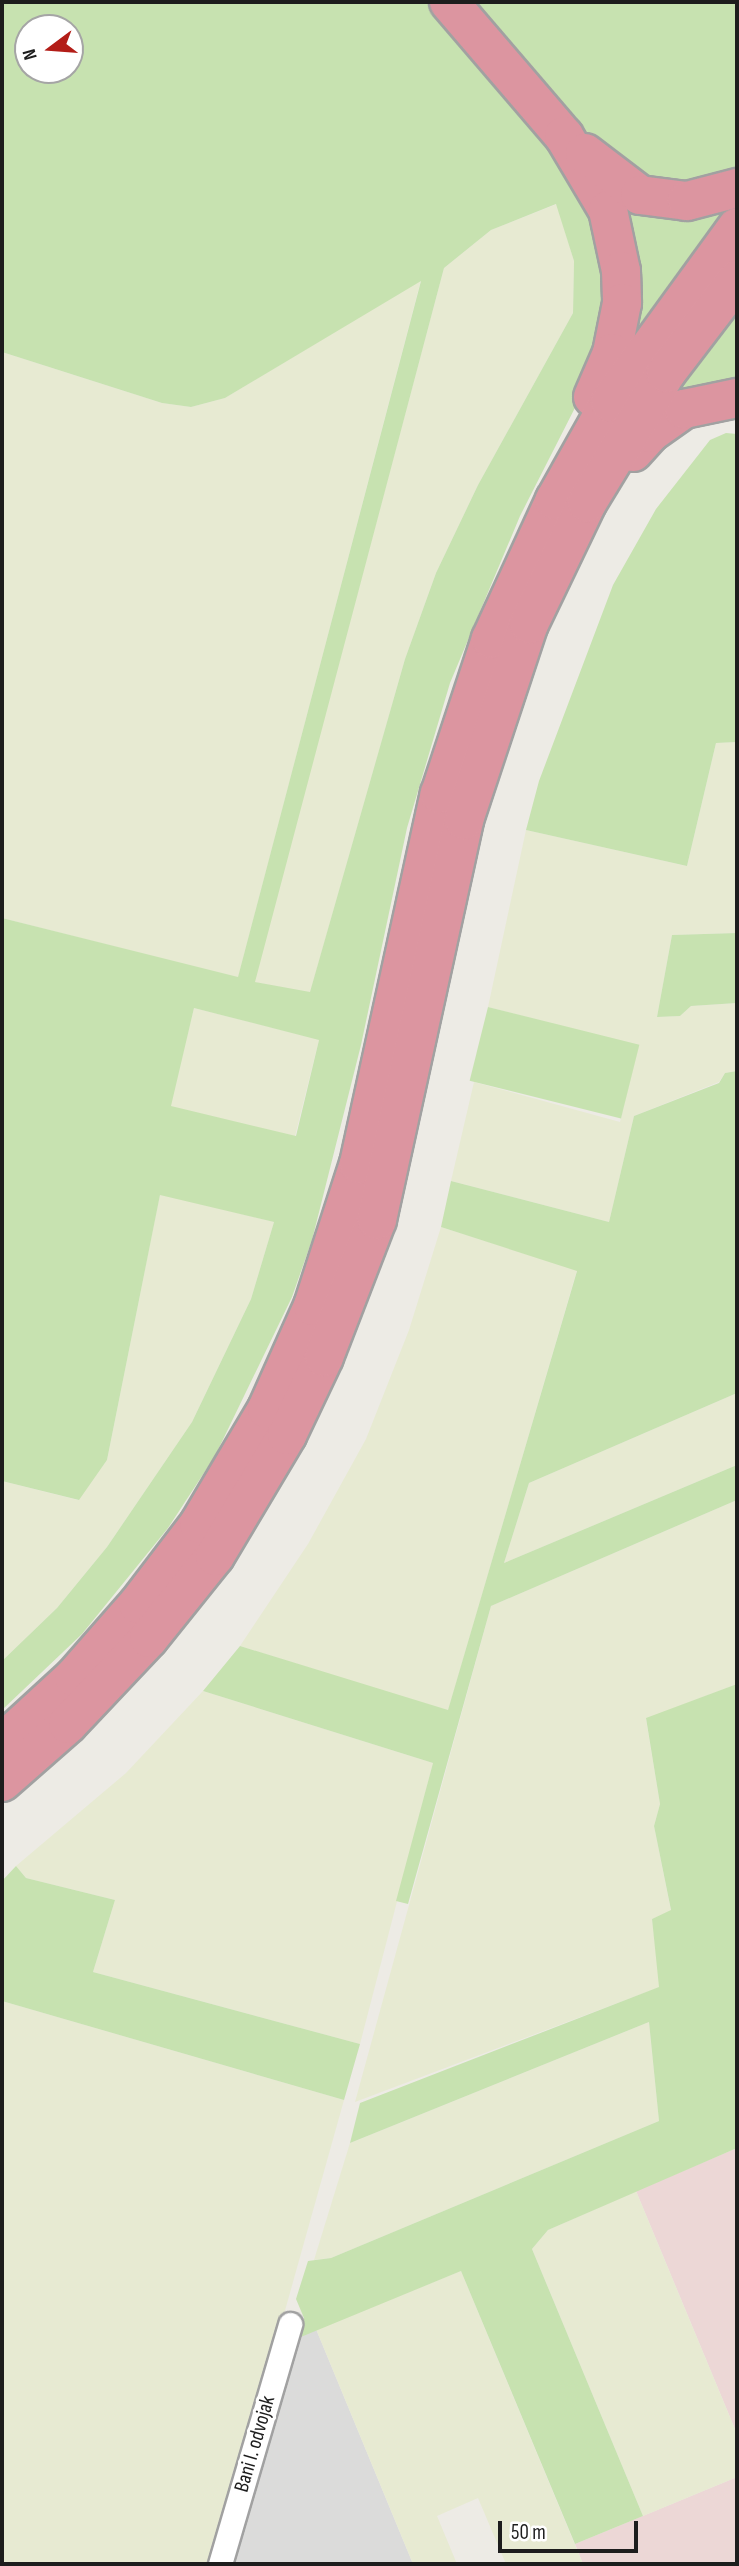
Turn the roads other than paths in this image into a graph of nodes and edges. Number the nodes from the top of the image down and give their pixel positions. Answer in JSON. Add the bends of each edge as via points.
{"nodes":[{"id":1,"x":449,"y":2,"type":"edge"},
{"id":2,"x":565,"y":136,"type":"junction"},
{"id":3,"x":737,"y":188,"type":"edge"},
{"id":4,"x":737,"y":227,"type":"edge"},
{"id":5,"x":737,"y":280,"type":"edge"},
{"id":6,"x":737,"y":398,"type":"edge"},
{"id":7,"x":587,"y":503,"type":"junction"},
{"id":8,"x":514,"y":584,"type":"junction"},
{"id":9,"x":74,"y":1676,"type":"junction"},
{"id":10,"x":2,"y":1722,"type":"edge"},
{"id":11,"x":2,"y":1743,"type":"edge"},
{"id":12,"x":2,"y":1782,"type":"edge"},
{"id":13,"x":290,"y":2324,"type":"dead end"},
{"id":14,"x":220,"y":2564,"type":"edge"}],
"edges":[{"from":1,"to":2,"type":"highway"},
{"from":2,"to":3,"type":"highway","via":[[640,195],[687,201]]},
{"from":2,"to":8,"type":"highway","via":[[608,210],[622,303],[612,353],[531,516]]},
{"from":4,"to":8,"type":"highway","via":[[610,402]]},
{"from":5,"to":7,"type":"highway","via":[[666,373]]},
{"from":6,"to":7,"type":"highway","via":[[700,403],[667,419]]},
{"from":7,"to":12,"type":"highway","via":[[529,624],[491,729],[464,820],[377,1220],[324,1357],[287,1435],[215,1556],[103,1689]]},
{"from":8,"to":9,"type":"highway","via":[[471,693],[440,794],[359,1164],[313,1306],[249,1443],[199,1524],[138,1604]]},
{"from":9,"to":10,"type":"highway","via":[[42,1690]]},
{"from":9,"to":11,"type":"highway"},
{"from":13,"to":14,"type":"street","name":"Bani I. odvojak"}]}
